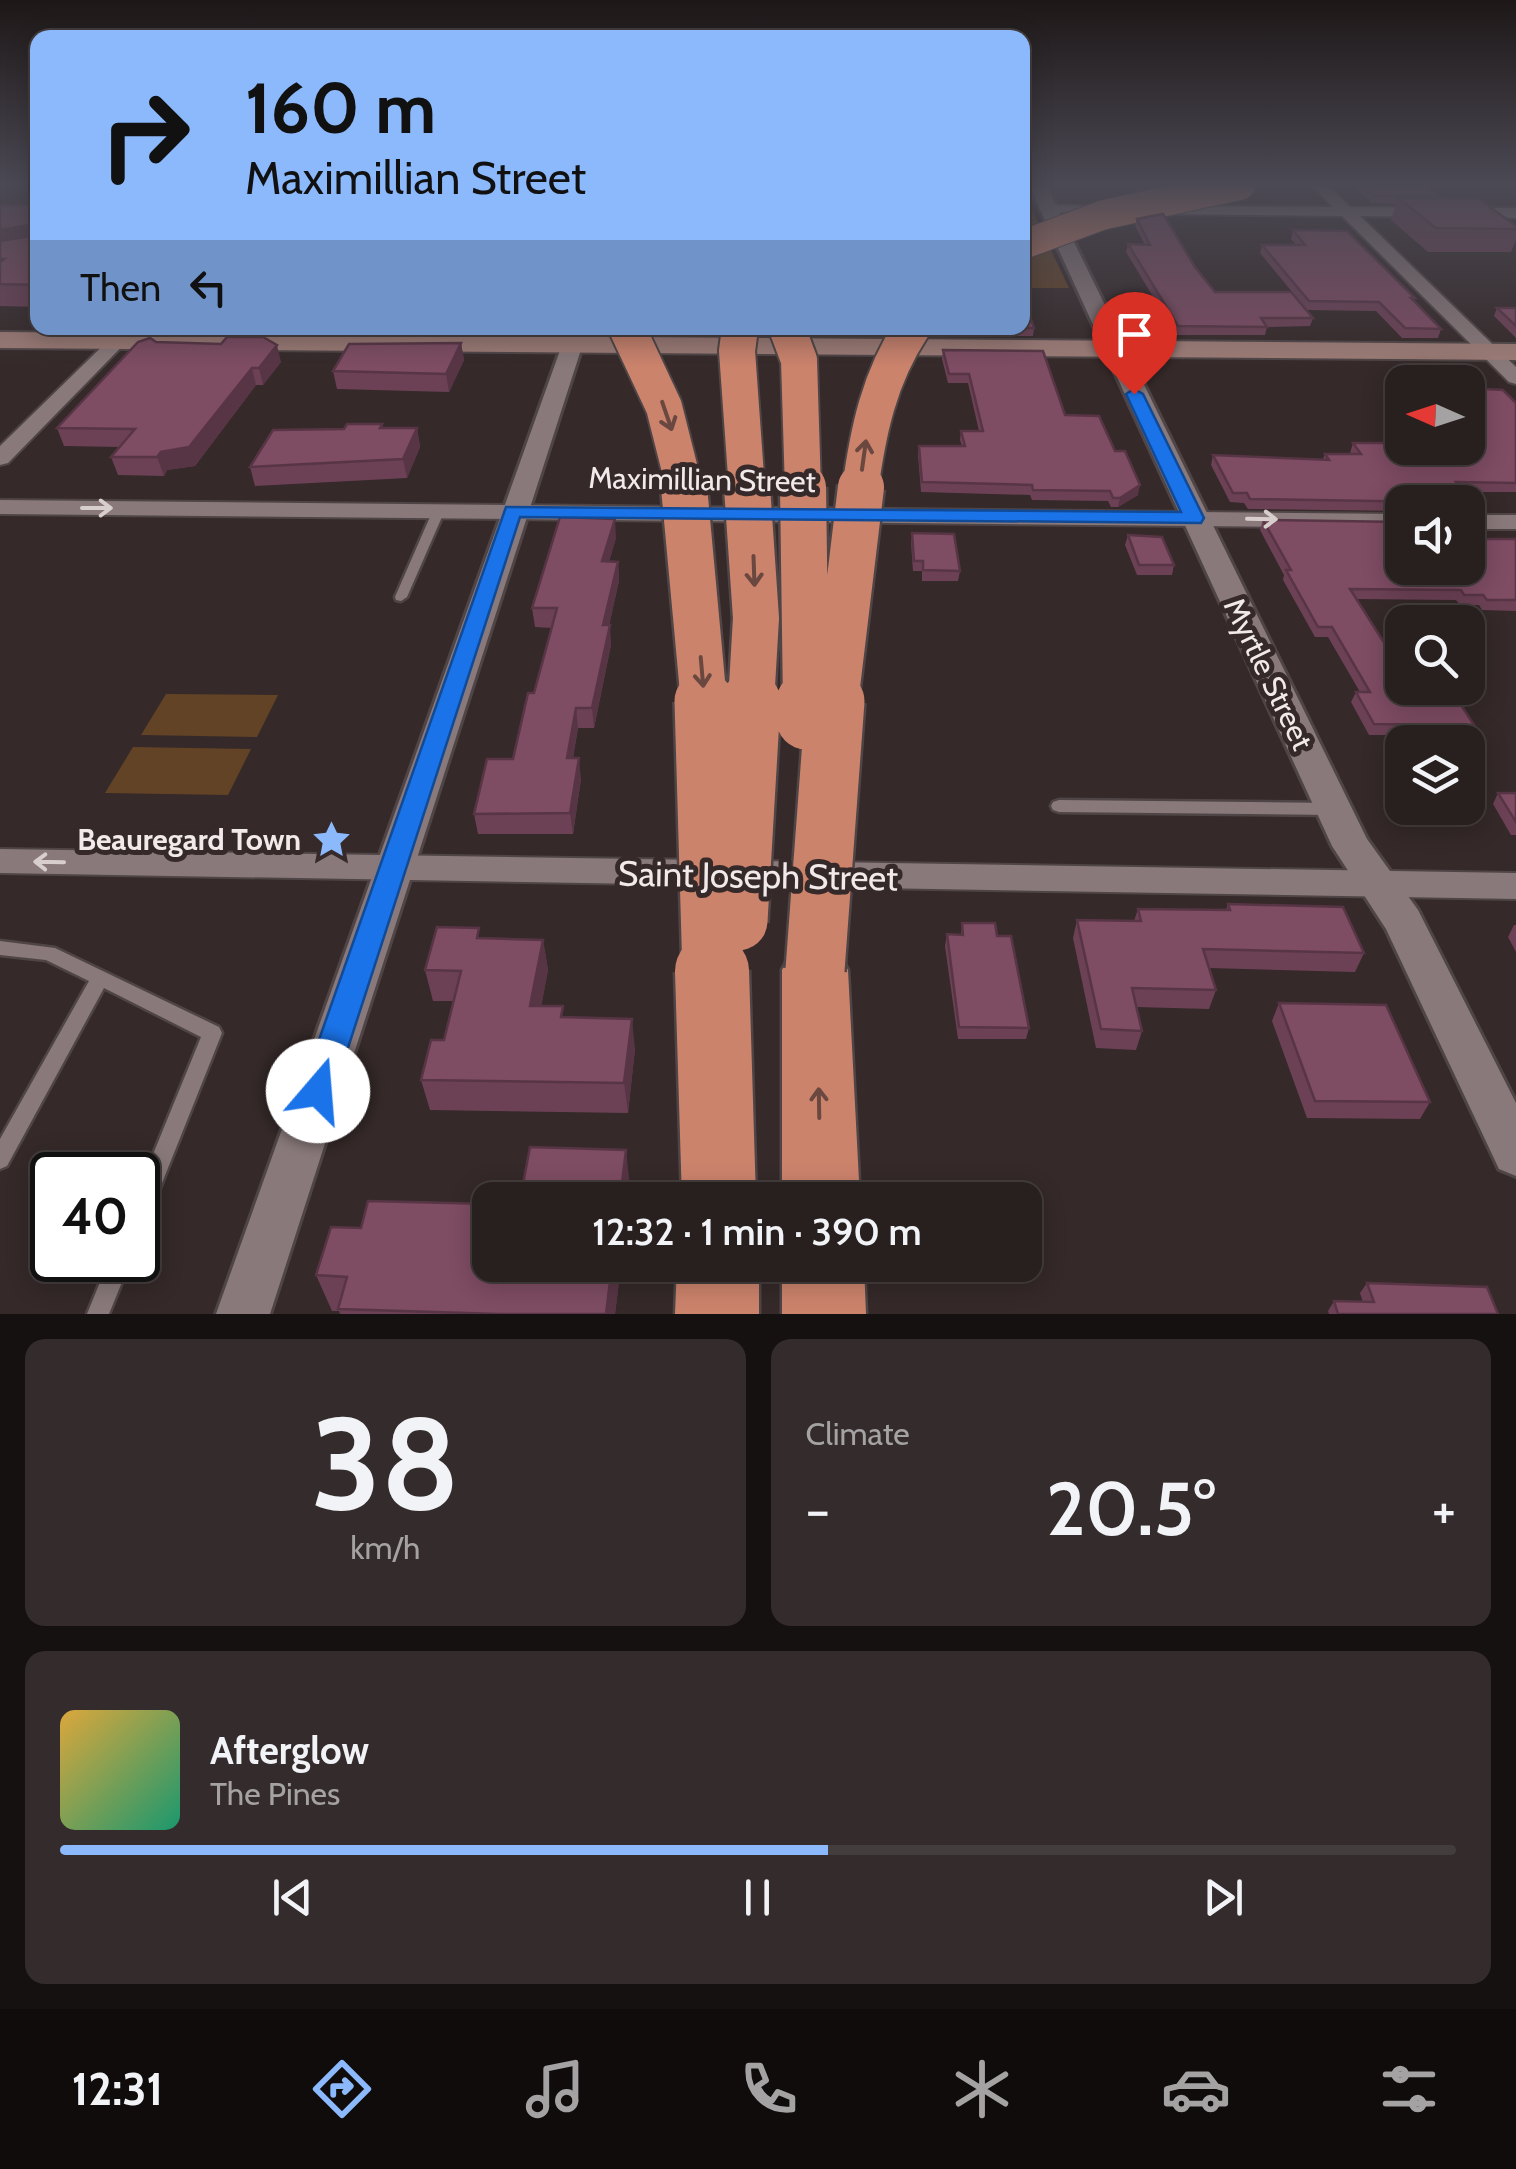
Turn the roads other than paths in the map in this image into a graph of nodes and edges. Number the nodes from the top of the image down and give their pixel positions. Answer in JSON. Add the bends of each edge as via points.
{"nodes":[{"id":1,"x":1064,"y":246,"type":"edge"},
{"id":2,"x":1381,"y":246,"type":"edge"},
{"id":3,"x":0,"y":325,"type":"edge"},
{"id":4,"x":30,"y":325,"type":"edge"},
{"id":5,"x":105,"y":335,"type":"edge"},
{"id":6,"x":125,"y":335,"type":"edge"},
{"id":7,"x":574,"y":335,"type":"edge"},
{"id":8,"x":612,"y":335,"type":"edge"},
{"id":9,"x":630,"y":335,"type":"edge"},
{"id":10,"x":739,"y":335,"type":"edge"},
{"id":11,"x":790,"y":335,"type":"edge"},
{"id":12,"x":907,"y":335,"type":"edge"},
{"id":13,"x":0,"y":340,"type":"edge"},
{"id":14,"x":1112,"y":348,"type":"junction"},
{"id":15,"x":1489,"y":351,"type":"junction"},
{"id":16,"x":1516,"y":352,"type":"edge"},
{"id":17,"x":1516,"y":378,"type":"edge"},
{"id":18,"x":0,"y":458,"type":"edge"},
{"id":19,"x":0,"y":507,"type":"edge"},
{"id":20,"x":439,"y":510,"type":"junction"},
{"id":21,"x":512,"y":511,"type":"junction"},
{"id":22,"x":1194,"y":518,"type":"junction"},
{"id":23,"x":1385,"y":521,"type":"edge"},
{"id":24,"x":1485,"y":522,"type":"edge"},
{"id":25,"x":1516,"y":522,"type":"edge"},
{"id":26,"x":401,"y":597,"type":"dead end"},
{"id":27,"x":1059,"y":806,"type":"dead end"},
{"id":28,"x":1333,"y":809,"type":"junction"},
{"id":29,"x":0,"y":861,"type":"edge"},
{"id":30,"x":392,"y":868,"type":"junction"},
{"id":31,"x":1377,"y":884,"type":"junction"},
{"id":32,"x":1516,"y":886,"type":"edge"},
{"id":33,"x":0,"y":948,"type":"edge"},
{"id":34,"x":815,"y":970,"type":"junction"},
{"id":35,"x":100,"y":978,"type":"junction"},
{"id":36,"x":1516,"y":1153,"type":"edge"},
{"id":37,"x":0,"y":1159,"type":"edge"},
{"id":38,"x":160,"y":1162,"type":"edge"},
{"id":39,"x":719,"y":1182,"type":"edge"},
{"id":40,"x":721,"y":1182,"type":"edge"},
{"id":41,"x":821,"y":1182,"type":"edge"},
{"id":42,"x":111,"y":1282,"type":"edge"},
{"id":43,"x":717,"y":1282,"type":"edge"},
{"id":44,"x":823,"y":1282,"type":"edge"},
{"id":45,"x":98,"y":1314,"type":"edge"},
{"id":46,"x":244,"y":1314,"type":"edge"},
{"id":47,"x":716,"y":1314,"type":"edge"},
{"id":48,"x":824,"y":1314,"type":"edge"}],
"edges":[{"from":1,"to":14,"type":"street","name":"Myrtle Street"},
{"from":2,"to":15,"type":"street"},
{"from":3,"to":4,"type":"main road"},
{"from":5,"to":13,"type":"main road"},
{"from":6,"to":18,"type":"street"},
{"from":7,"to":21,"type":"street"},
{"from":8,"to":14,"type":"main road"},
{"from":9,"to":39,"type":"highway","one_way":true,"bridge":true,"via":[[664,407],[688,511],[703,684]]},
{"from":10,"to":40,"type":"highway","one_way":true,"bridge":true,"via":[[756,653]]},
{"from":11,"to":34,"type":"highway","bridge":true,"via":[[801,384]]},
{"from":34,"to":12,"type":"highway","one_way":true,"bridge":true,"via":[[838,660],[869,422],[888,364]]},
{"from":14,"to":15,"type":"main road"},
{"from":14,"to":22,"type":"street","name":"Myrtle Street"},
{"from":15,"to":16,"type":"main road"},
{"from":15,"to":17,"type":"street"},
{"from":19,"to":20,"type":"street","name":"Maximillian Street","one_way":true},
{"from":20,"to":21,"type":"street","name":"Maximillian Street"},
{"from":20,"to":26,"type":"lane"},
{"from":21,"to":22,"type":"street","name":"Maximillian Street"},
{"from":21,"to":30,"type":"street"},
{"from":22,"to":23,"type":"street","name":"Maximillian Street","one_way":true},
{"from":22,"to":28,"type":"street","name":"Myrtle Street"},
{"from":24,"to":25,"type":"street"},
{"from":27,"to":28,"type":"lane"},
{"from":28,"to":31,"type":"street","name":"Myrtle Street"},
{"from":30,"to":29,"type":"street","name":"Saint Joseph Street","one_way":true},
{"from":30,"to":31,"type":"street","name":"Saint Joseph Street"},
{"from":30,"to":46,"type":"street"},
{"from":31,"to":32,"type":"street","name":"Saint Joseph Street"},
{"from":31,"to":36,"type":"street","name":"Myrtle Street","via":[[1403,921]]},
{"from":33,"to":35,"type":"lane","via":[[49,954]]},
{"from":41,"to":34,"type":"highway","one_way":true},
{"from":35,"to":37,"type":"lane"},
{"from":35,"to":38,"type":"lane","via":[[212,1033]]},
{"from":42,"to":45,"type":"lane"},
{"from":43,"to":47,"type":"highway"},
{"from":44,"to":48,"type":"highway"}]}
